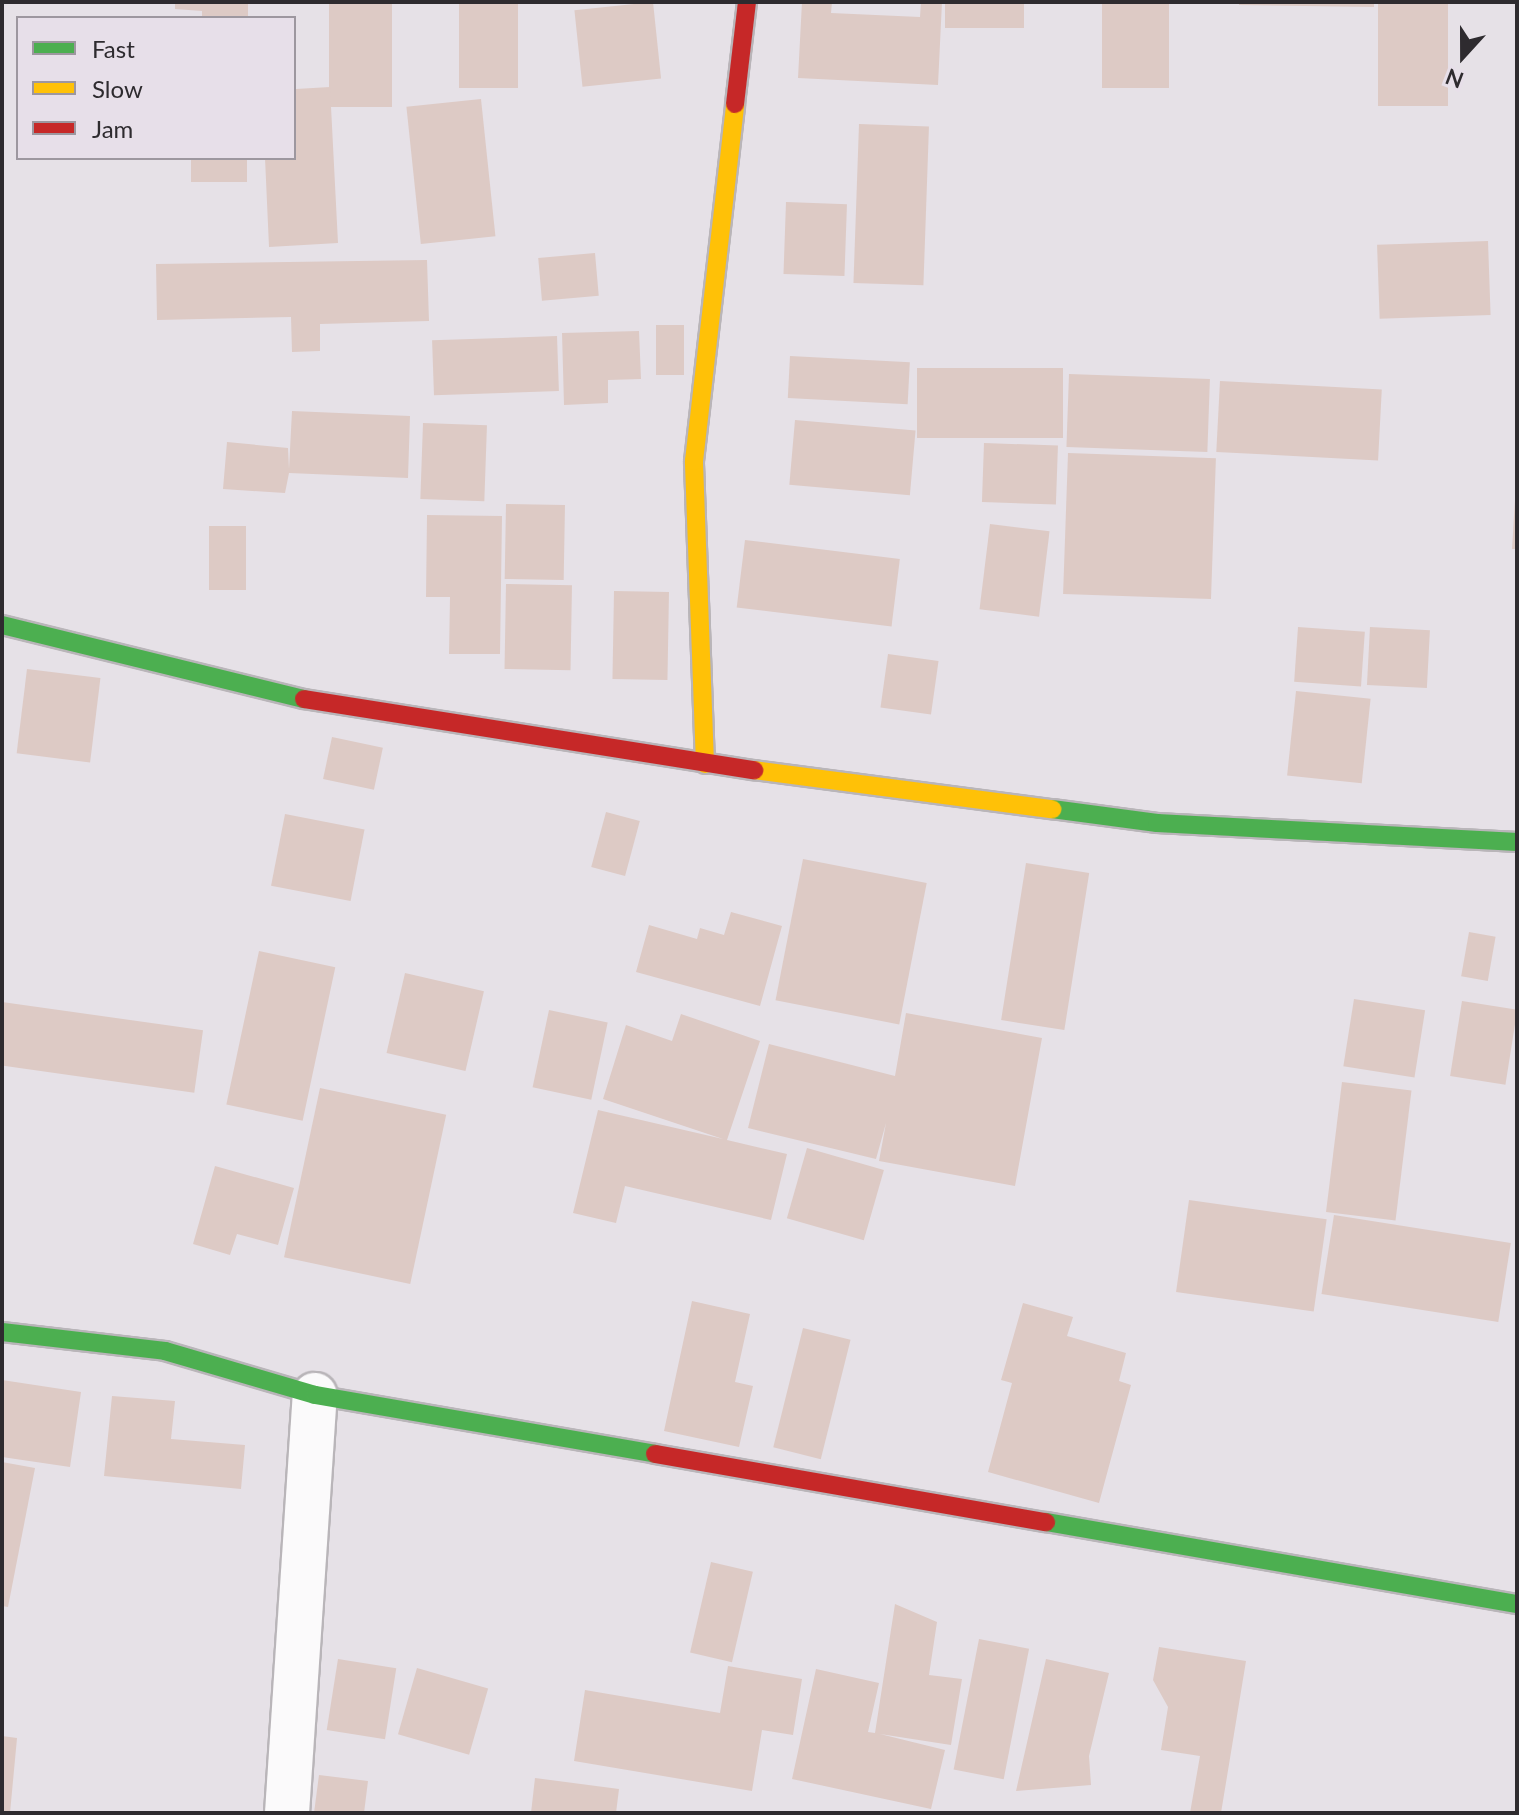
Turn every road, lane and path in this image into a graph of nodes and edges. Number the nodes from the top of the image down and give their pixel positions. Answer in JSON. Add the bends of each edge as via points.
{"nodes":[{"id":1,"x":747,"y":2,"type":"edge"},
{"id":2,"x":2,"y":625,"type":"edge"},
{"id":3,"x":705,"y":764,"type":"junction"},
{"id":4,"x":1517,"y":842,"type":"edge"},
{"id":5,"x":2,"y":1332,"type":"edge"},
{"id":6,"x":315,"y":1395,"type":"junction"},
{"id":7,"x":1517,"y":1604,"type":"edge"},
{"id":8,"x":287,"y":1813,"type":"edge"}],
"edges":[{"from":1,"to":3,"type":"street","via":[[694,461]]},
{"from":2,"to":3,"type":"street","via":[[303,699]]},
{"from":3,"to":4,"type":"street","via":[[1157,823]]},
{"from":5,"to":6,"type":"street","via":[[165,1351]]},
{"from":6,"to":7,"type":"street"},
{"from":6,"to":8,"type":"street"}]}
